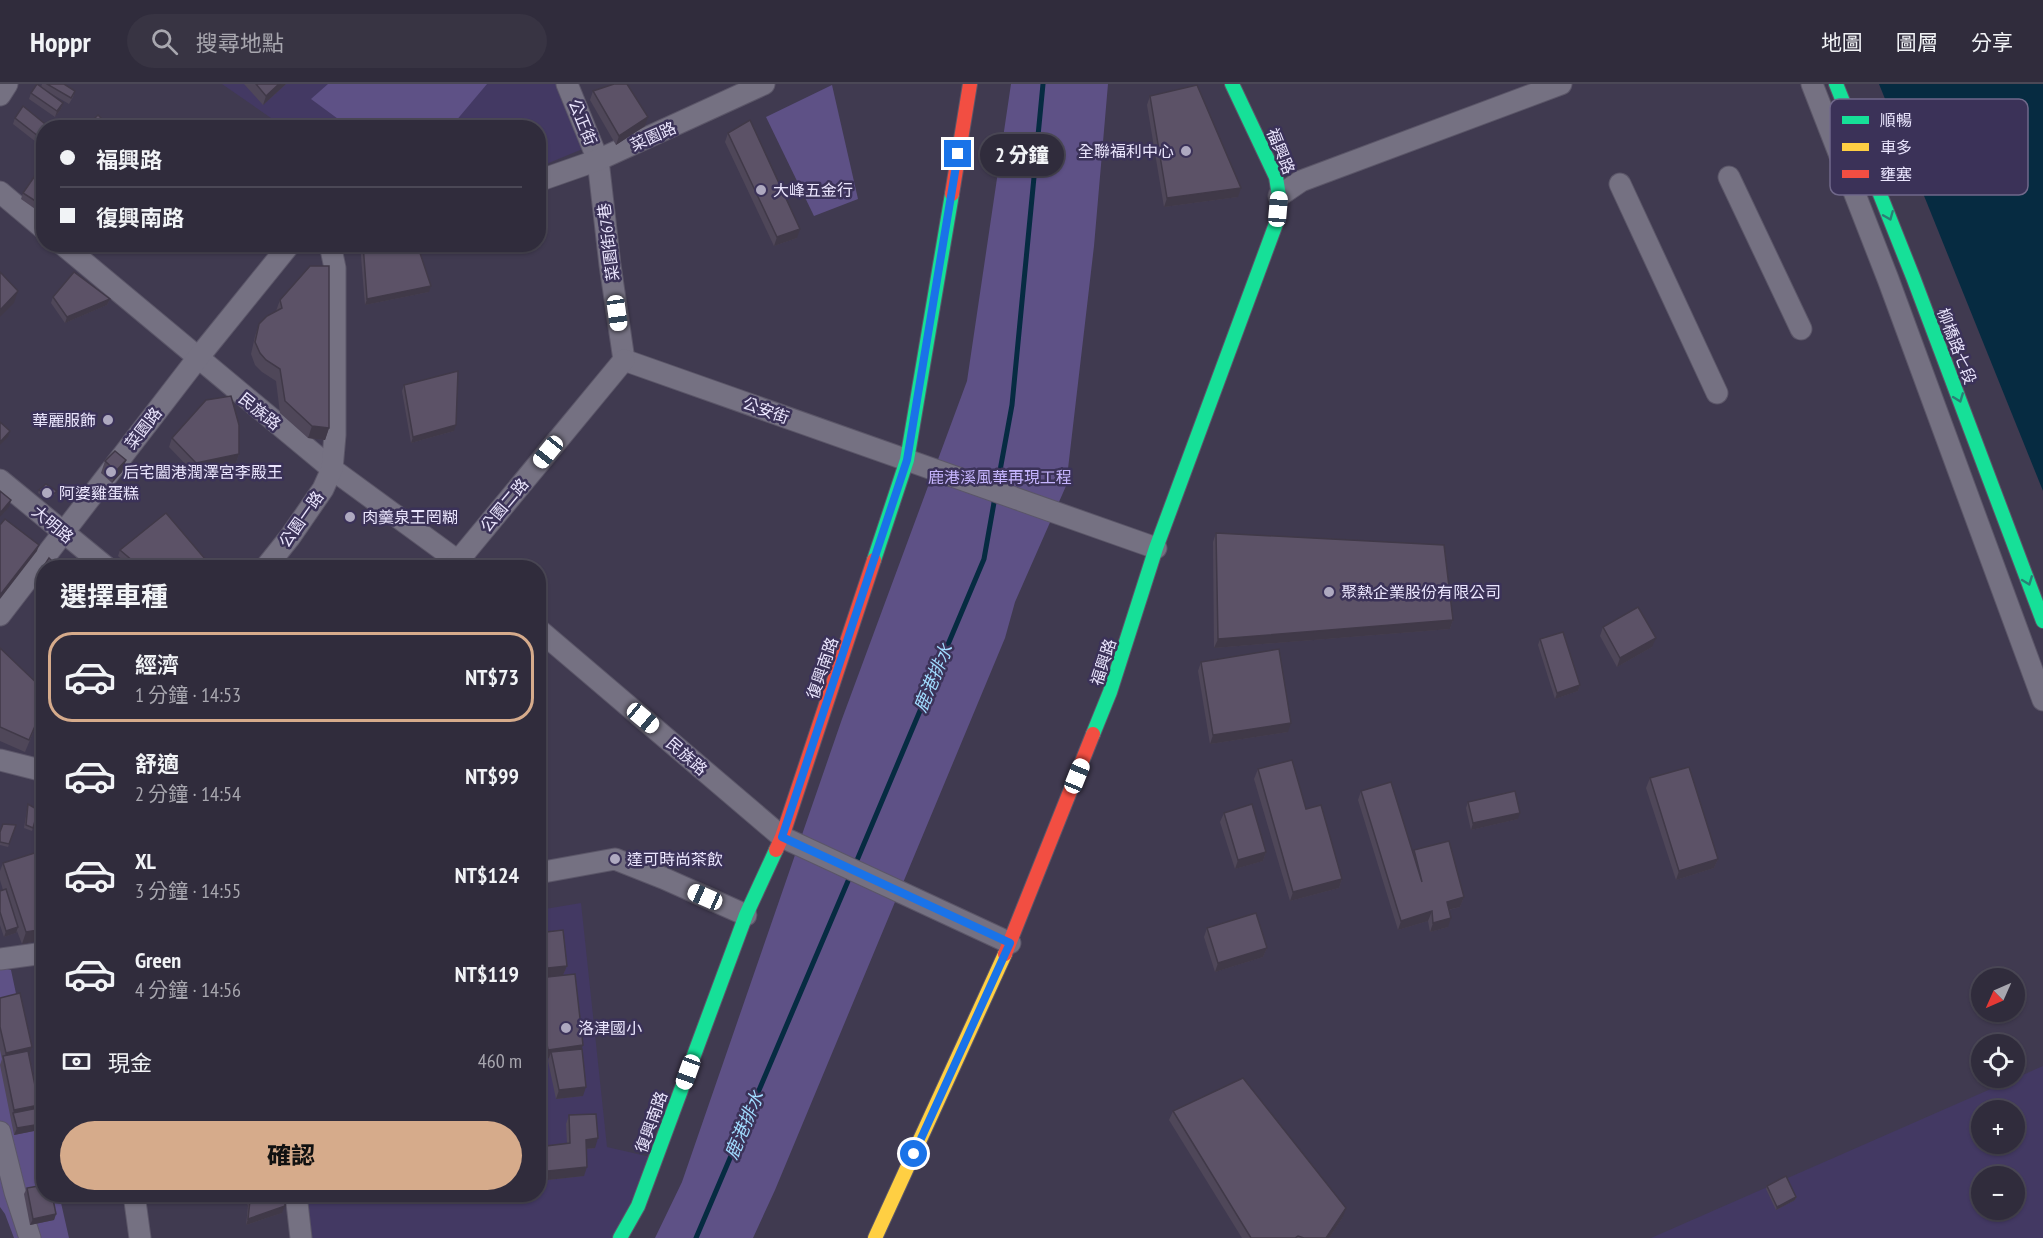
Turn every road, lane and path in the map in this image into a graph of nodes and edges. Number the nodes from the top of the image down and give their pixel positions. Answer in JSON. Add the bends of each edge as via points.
{"nodes":[{"id":1,"x":8,"y":84,"type":"edge"},
{"id":2,"x":567,"y":84,"type":"edge"},
{"id":3,"x":764,"y":84,"type":"edge"},
{"id":4,"x":970,"y":84,"type":"edge"},
{"id":5,"x":1232,"y":84,"type":"edge"},
{"id":6,"x":1561,"y":84,"type":"edge"},
{"id":7,"x":1812,"y":84,"type":"edge"},
{"id":8,"x":1836,"y":84,"type":"edge"},
{"id":9,"x":0,"y":96,"type":"edge"},
{"id":10,"x":1842,"y":99,"type":"edge"},
{"id":11,"x":1830,"y":130,"type":"edge"},
{"id":12,"x":598,"y":160,"type":"junction"},
{"id":13,"x":1729,"y":177,"type":"dead end"},
{"id":14,"x":546,"y":178,"type":"edge"},
{"id":15,"x":1620,"y":184,"type":"dead end"},
{"id":16,"x":0,"y":192,"type":"edge"},
{"id":17,"x":1855,"y":195,"type":"edge"},
{"id":18,"x":1880,"y":195,"type":"edge"},
{"id":19,"x":1280,"y":196,"type":"junction"},
{"id":20,"x":36,"y":222,"type":"edge"},
{"id":21,"x":71,"y":252,"type":"edge"},
{"id":22,"x":284,"y":252,"type":"edge"},
{"id":23,"x":332,"y":252,"type":"edge"},
{"id":24,"x":1801,"y":330,"type":"dead end"},
{"id":25,"x":197,"y":359,"type":"junction"},
{"id":26,"x":624,"y":360,"type":"junction"},
{"id":27,"x":1717,"y":393,"type":"dead end"},
{"id":28,"x":907,"y":460,"type":"junction"},
{"id":29,"x":332,"y":469,"type":"junction"},
{"id":30,"x":0,"y":480,"type":"edge"},
{"id":31,"x":63,"y":533,"type":"junction"},
{"id":32,"x":1156,"y":548,"type":"junction"},
{"id":33,"x":42,"y":560,"type":"edge"},
{"id":34,"x":97,"y":560,"type":"edge"},
{"id":35,"x":272,"y":560,"type":"edge"},
{"id":36,"x":452,"y":560,"type":"edge"},
{"id":37,"x":463,"y":560,"type":"edge"},
{"id":38,"x":36,"y":568,"type":"edge"},
{"id":39,"x":0,"y":615,"type":"edge"},
{"id":40,"x":2043,"y":621,"type":"edge"},
{"id":41,"x":546,"y":636,"type":"edge"},
{"id":42,"x":2043,"y":700,"type":"edge"},
{"id":43,"x":0,"y":760,"type":"edge"},
{"id":44,"x":36,"y":769,"type":"edge"},
{"id":45,"x":782,"y":837,"type":"junction"},
{"id":46,"x":546,"y":872,"type":"edge"},
{"id":47,"x":746,"y":915,"type":"junction"},
{"id":48,"x":1010,"y":943,"type":"junction"},
{"id":49,"x":36,"y":954,"type":"edge"},
{"id":50,"x":0,"y":959,"type":"edge"},
{"id":51,"x":0,"y":1132,"type":"edge"},
{"id":52,"x":135,"y":1202,"type":"edge"},
{"id":53,"x":297,"y":1202,"type":"edge"},
{"id":54,"x":30,"y":1238,"type":"edge"},
{"id":55,"x":140,"y":1238,"type":"edge"},
{"id":56,"x":301,"y":1238,"type":"edge"},
{"id":57,"x":620,"y":1238,"type":"edge"},
{"id":58,"x":875,"y":1238,"type":"edge"}],
"edges":[{"from":1,"to":9,"type":"street"},
{"from":2,"to":12,"type":"street","name":"公正街"},
{"from":3,"to":12,"type":"street","name":"菜園路"},
{"from":4,"to":28,"type":"street","name":"復興南路"},
{"from":5,"to":19,"type":"street","name":"福興路","via":[[1276,177]]},
{"from":6,"to":19,"type":"street","via":[[1301,181]]},
{"from":7,"to":11,"type":"street"},
{"from":8,"to":10,"type":"street","name":"柳橋路七段","one_way":true},
{"from":12,"to":14,"type":"street","name":"菜園路"},
{"from":12,"to":26,"type":"street","name":"菜園街67巷"},
{"from":13,"to":24,"type":"street"},
{"from":15,"to":27,"type":"street"},
{"from":16,"to":20,"type":"street"},
{"from":17,"to":42,"type":"street"},
{"from":18,"to":40,"type":"street","name":"柳橋路七段","one_way":true},
{"from":19,"to":32,"type":"street","name":"福興路","via":[[1277,221]]},
{"from":21,"to":25,"type":"street","name":"民族路"},
{"from":22,"to":25,"type":"street","name":"菜園路"},
{"from":23,"to":29,"type":"street","via":[[336,435]]},
{"from":25,"to":29,"type":"street","name":"民族路"},
{"from":25,"to":31,"type":"street","name":"菜園路"},
{"from":26,"to":28,"type":"street","name":"公安街"},
{"from":26,"to":37,"type":"street","name":"公園二路"},
{"from":28,"to":32,"type":"street","name":"公安街"},
{"from":28,"to":45,"type":"street","name":"復興南路"},
{"from":29,"to":35,"type":"street","name":"公園一路","via":[[323,489]]},
{"from":29,"to":36,"type":"street","name":"民族路"},
{"from":30,"to":31,"type":"street","name":"大明路"},
{"from":31,"to":33,"type":"street","name":"菜園路"},
{"from":31,"to":34,"type":"street","name":"大明路"},
{"from":32,"to":48,"type":"street","name":"福興路","via":[[1110,693]]},
{"from":38,"to":39,"type":"street","name":"菜園路"},
{"from":41,"to":45,"type":"street","name":"民族路"},
{"from":43,"to":44,"type":"street"},
{"from":45,"to":47,"type":"street","name":"復興南路"},
{"from":45,"to":48,"type":"street","name":"民族路"},
{"from":46,"to":47,"type":"street","via":[[615,859]]},
{"from":47,"to":57,"type":"street","name":"復興南路","via":[[638,1206]]},
{"from":48,"to":58,"type":"street","name":"福興路"},
{"from":49,"to":50,"type":"street"},
{"from":51,"to":54,"type":"street"},
{"from":52,"to":55,"type":"street"},
{"from":53,"to":56,"type":"street"}]}
